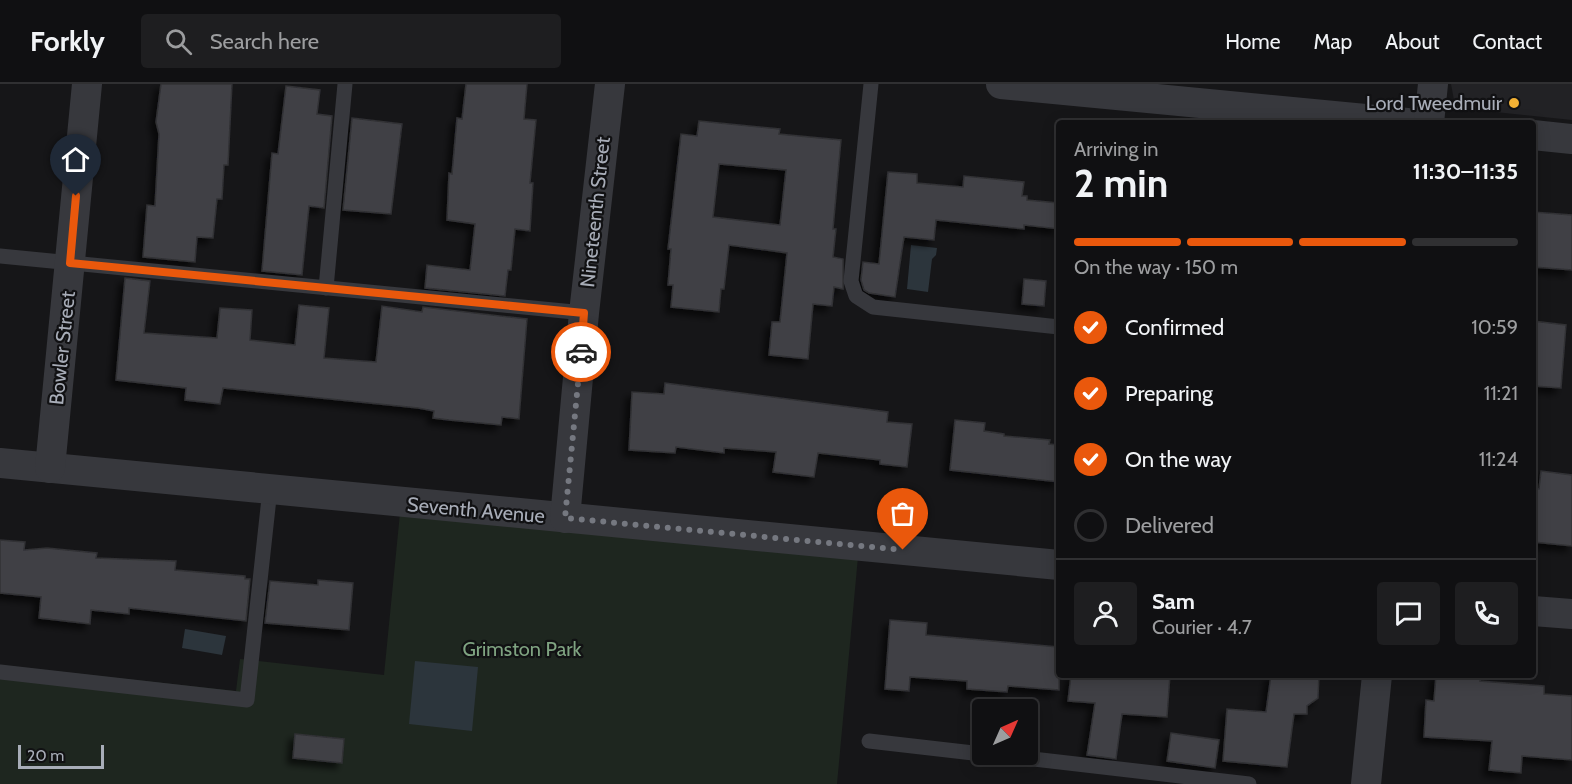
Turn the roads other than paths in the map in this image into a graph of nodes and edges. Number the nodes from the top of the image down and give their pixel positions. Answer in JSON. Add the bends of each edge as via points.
{"nodes":[{"id":1,"x":87,"y":84,"type":"edge"},
{"id":2,"x":345,"y":84,"type":"edge"},
{"id":3,"x":610,"y":84,"type":"edge"},
{"id":4,"x":871,"y":84,"type":"edge"},
{"id":5,"x":1001,"y":84,"type":"edge"},
{"id":6,"x":1433,"y":84,"type":"edge"},
{"id":7,"x":1214,"y":114,"type":"edge"},
{"id":8,"x":1343,"y":120,"type":"edge"},
{"id":9,"x":1429,"y":120,"type":"edge"},
{"id":10,"x":1536,"y":135,"type":"edge"},
{"id":11,"x":1572,"y":139,"type":"edge"},
{"id":12,"x":0,"y":256,"type":"edge"},
{"id":13,"x":70,"y":263,"type":"junction"},
{"id":14,"x":326,"y":288,"type":"junction"},
{"id":15,"x":584,"y":313,"type":"junction"},
{"id":16,"x":1056,"y":327,"type":"edge"},
{"id":17,"x":0,"y":463,"type":"edge"},
{"id":18,"x":50,"y":468,"type":"junction"},
{"id":19,"x":270,"y":489,"type":"junction"},
{"id":20,"x":565,"y":518,"type":"junction"},
{"id":21,"x":1056,"y":565,"type":"edge"},
{"id":22,"x":1536,"y":611,"type":"edge"},
{"id":23,"x":1572,"y":614,"type":"edge"},
{"id":24,"x":0,"y":672,"type":"edge"},
{"id":25,"x":1377,"y":678,"type":"edge"},
{"id":26,"x":869,"y":741,"type":"dead end"},
{"id":27,"x":972,"y":753,"type":"edge"},
{"id":28,"x":1038,"y":760,"type":"edge"},
{"id":29,"x":1249,"y":784,"type":"edge"},
{"id":30,"x":1366,"y":784,"type":"edge"}],
"edges":[{"from":1,"to":13,"type":"street","name":"Bowler Street"},
{"from":2,"to":14,"type":"lane"},
{"from":3,"to":15,"type":"street","name":"Nineteenth Street"},
{"from":4,"to":16,"type":"lane","via":[[851,281],[856,297],[873,307]]},
{"from":5,"to":7,"type":"street"},
{"from":6,"to":9,"type":"street"},
{"from":7,"to":8,"type":"street"},
{"from":10,"to":11,"type":"street"},
{"from":12,"to":13,"type":"lane"},
{"from":13,"to":14,"type":"lane"},
{"from":13,"to":18,"type":"street","name":"Bowler Street"},
{"from":14,"to":15,"type":"lane"},
{"from":15,"to":20,"type":"street","name":"Nineteenth Street"},
{"from":17,"to":18,"type":"street","name":"Seventh Avenue"},
{"from":18,"to":19,"type":"street","name":"Seventh Avenue"},
{"from":19,"to":20,"type":"street","name":"Seventh Avenue"},
{"from":19,"to":24,"type":"lane","via":[[247,700]]},
{"from":20,"to":21,"type":"street","name":"Seventh Avenue"},
{"from":22,"to":23,"type":"street"},
{"from":25,"to":30,"type":"street"},
{"from":26,"to":27,"type":"lane"},
{"from":28,"to":29,"type":"lane"}]}
